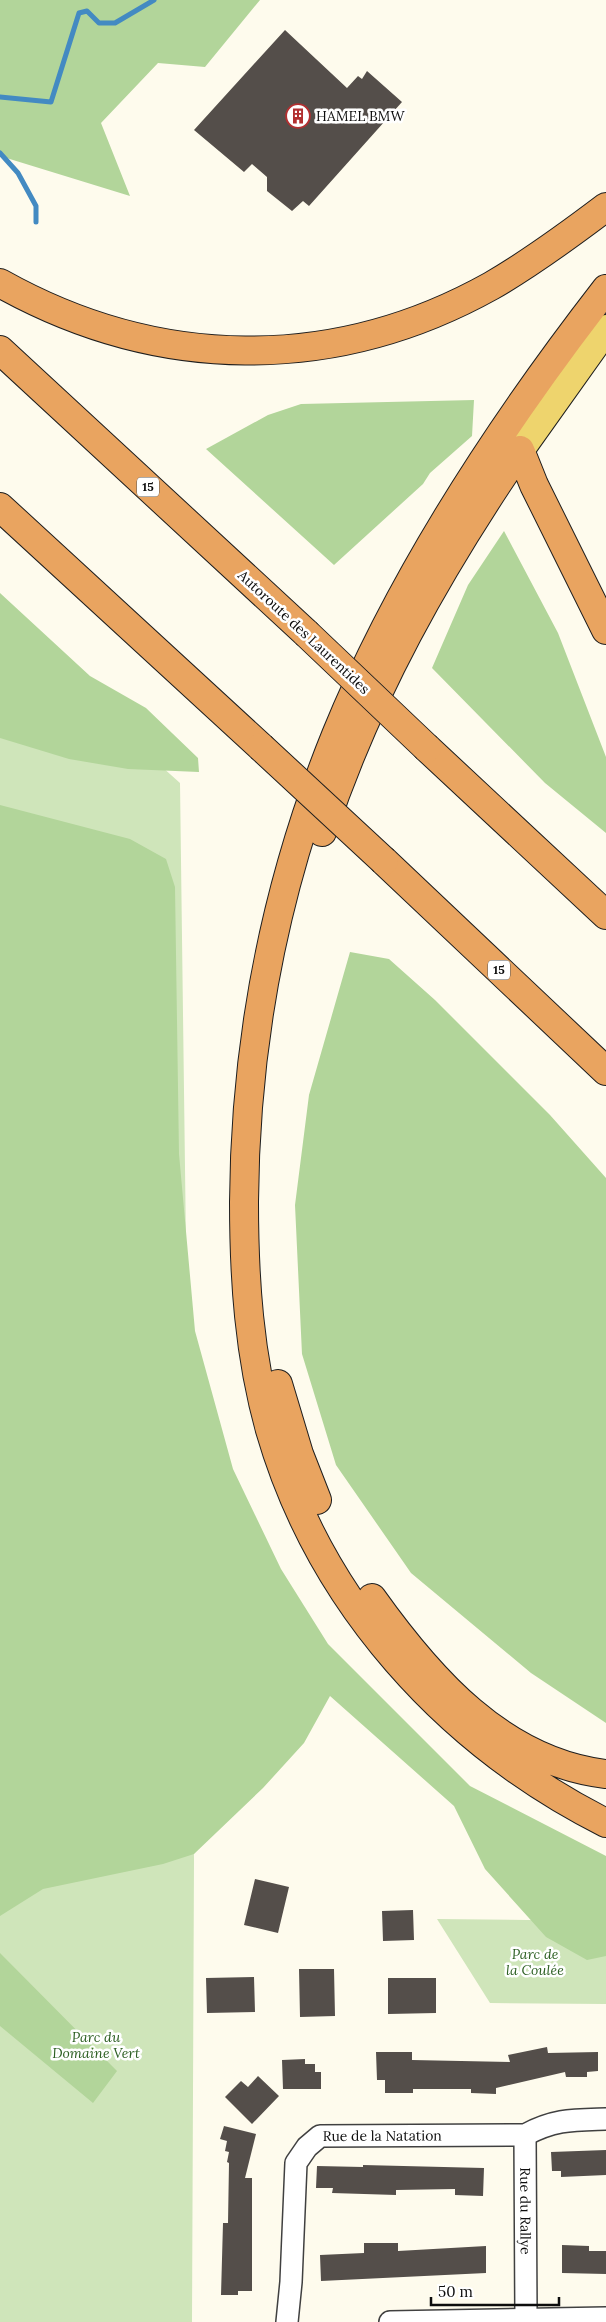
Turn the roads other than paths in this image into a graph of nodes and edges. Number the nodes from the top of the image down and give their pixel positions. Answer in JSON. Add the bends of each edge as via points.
{"nodes":[{"id":1,"x":606,"y":207,"type":"edge"},
{"id":2,"x":0,"y":283,"type":"edge"},
{"id":3,"x":606,"y":289,"type":"edge"},
{"id":4,"x":606,"y":329,"type":"edge"},
{"id":5,"x":0,"y":350,"type":"edge"},
{"id":6,"x":520,"y":450,"type":"junction"},
{"id":7,"x":0,"y":507,"type":"edge"},
{"id":8,"x":606,"y":630,"type":"edge"},
{"id":9,"x":606,"y":915,"type":"edge"},
{"id":10,"x":606,"y":1071,"type":"edge"},
{"id":11,"x":606,"y":1774,"type":"edge"},
{"id":12,"x":606,"y":1823,"type":"edge"},
{"id":13,"x":606,"y":2119,"type":"edge"},
{"id":14,"x":525,"y":2135,"type":"junction"},
{"id":15,"x":526,"y":2318,"type":"junction"},
{"id":16,"x":606,"y":2318,"type":"edge"},
{"id":17,"x":287,"y":2322,"type":"edge"},
{"id":18,"x":390,"y":2322,"type":"edge"}],
"edges":[{"from":1,"to":2,"type":"highway","via":[[536,257],[465,299],[386,331],[307,347],[233,351],[140,339],[62,314]]},
{"from":3,"to":12,"type":"highway","via":[[510,423],[427,552],[377,647],[329,754],[286,883],[265,978],[247,1107],[244,1226],[247,1305],[270,1430],[306,1519],[338,1580],[382,1644],[443,1711],[523,1774]]},
{"from":4,"to":6,"type":"main road"},
{"from":5,"to":9,"type":"highway","name":"Autoroute des Laurentides","number":"15","bridge":true},
{"from":6,"to":8,"type":"highway"},
{"from":6,"to":11,"type":"highway","via":[[444,566],[399,648],[350,754],[313,858],[287,960],[272,1052],[262,1169],[263,1289],[276,1377],[299,1454],[339,1545],[371,1597],[442,1684],[497,1732],[554,1761]]},
{"from":7,"to":10,"type":"highway","number":"15","bridge":true},
{"from":13,"to":14,"type":"street","name":"Rue de la Natation","via":[[545,2124]]},
{"from":14,"to":15,"type":"street","name":"Rue du Rallye"},
{"from":14,"to":17,"type":"street","name":"Rue de la Natation","via":[[320,2136],[306,2147],[296,2163]]},
{"from":15,"to":16,"type":"street"},
{"from":15,"to":18,"type":"street"}]}
